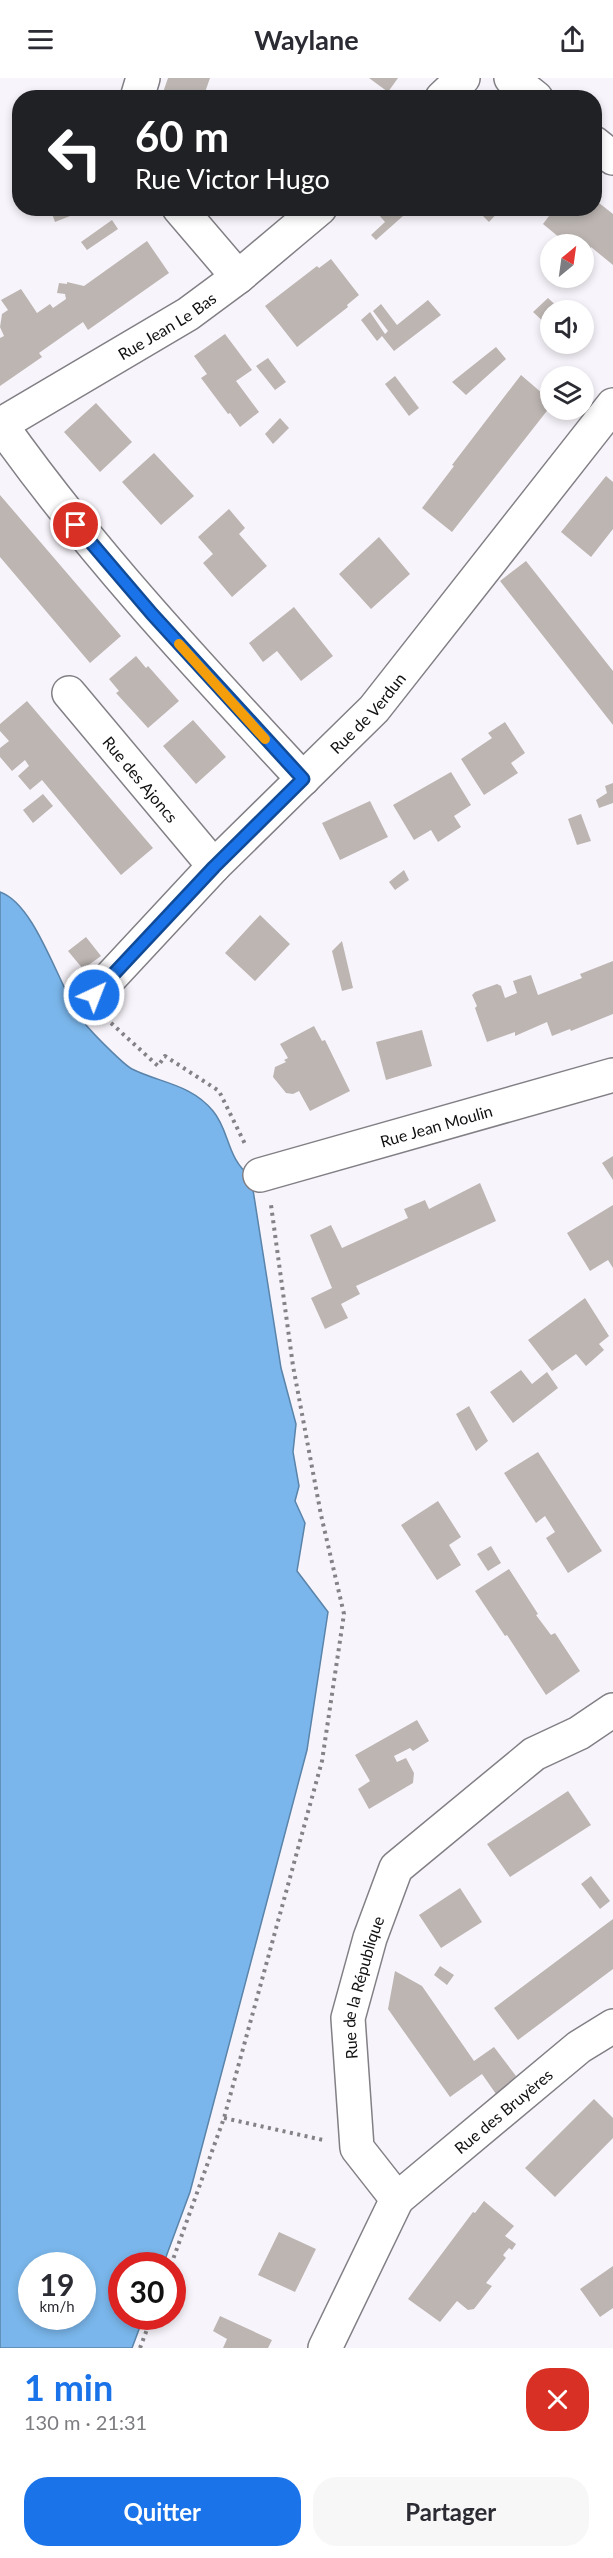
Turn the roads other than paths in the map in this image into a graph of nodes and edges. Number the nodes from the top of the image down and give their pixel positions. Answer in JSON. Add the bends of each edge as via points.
{"nodes":[{"id":1,"x":463,"y":78,"type":"edge"},
{"id":2,"x":511,"y":78,"type":"edge"},
{"id":3,"x":450,"y":90,"type":"edge"},
{"id":4,"x":526,"y":90,"type":"edge"},
{"id":5,"x":186,"y":216,"type":"edge"},
{"id":6,"x":310,"y":216,"type":"edge"},
{"id":7,"x":238,"y":277,"type":"junction"},
{"id":8,"x":613,"y":405,"type":"edge"},
{"id":9,"x":0,"y":425,"type":"edge"},
{"id":10,"x":69,"y":693,"type":"dead end"},
{"id":11,"x":303,"y":779,"type":"junction"},
{"id":12,"x":214,"y":867,"type":"junction"},
{"id":13,"x":94,"y":995,"type":"road end"},
{"id":14,"x":613,"y":1075,"type":"edge"},
{"id":15,"x":260,"y":1175,"type":"road end"},
{"id":16,"x":613,"y":1710,"type":"edge"},
{"id":17,"x":613,"y":2026,"type":"edge"},
{"id":18,"x":397,"y":2199,"type":"junction"},
{"id":19,"x":325,"y":2348,"type":"edge"}],
"edges":[{"from":1,"to":3,"type":"street"},
{"from":2,"to":4,"type":"street"},
{"from":5,"to":7,"type":"street"},
{"from":6,"to":7,"type":"street","name":"Rue Jean Le Bas"},
{"from":7,"to":9,"type":"street","name":"Rue Jean Le Bas","via":[[188,314]]},
{"from":8,"to":11,"type":"street","name":"Rue de Verdun","via":[[374,709]]},
{"from":9,"to":11,"type":"street","via":[[46,489],[120,579]]},
{"from":10,"to":12,"type":"street","name":"Rue des Ajoncs"},
{"from":11,"to":12,"type":"street","name":"Rue de Verdun"},
{"from":12,"to":13,"type":"street","name":"Rue de Verdun"},
{"from":14,"to":15,"type":"street","name":"Rue Jean Moulin"},
{"from":16,"to":18,"type":"street","name":"Rue de la République","via":[[579,1733],[534,1754],[396,1869],[370,1938],[348,2018],[357,2148]]},
{"from":17,"to":18,"type":"street","name":"Rue des Bruyères","via":[[579,2047]]},
{"from":18,"to":19,"type":"street"}]}
